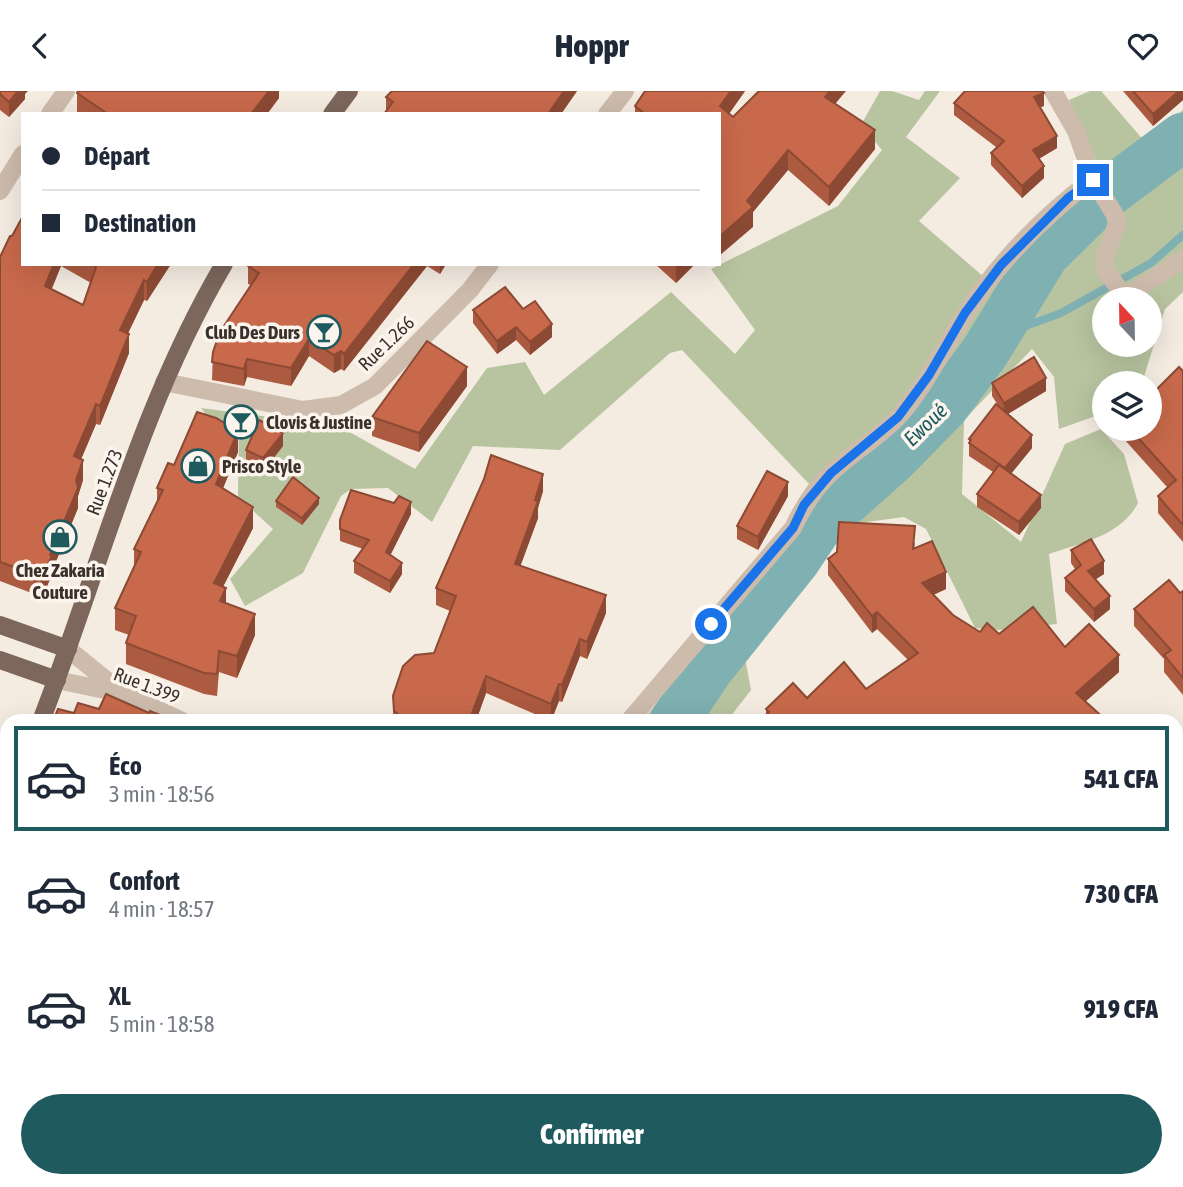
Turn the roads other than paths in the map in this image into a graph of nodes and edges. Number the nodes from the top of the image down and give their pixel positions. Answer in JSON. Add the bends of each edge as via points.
{"nodes":[{"id":1,"x":66,"y":91,"type":"edge"},
{"id":2,"x":349,"y":91,"type":"edge"},
{"id":3,"x":625,"y":91,"type":"edge"},
{"id":4,"x":1054,"y":91,"type":"edge"},
{"id":5,"x":51,"y":112,"type":"edge"},
{"id":6,"x":333,"y":112,"type":"edge"},
{"id":7,"x":609,"y":112,"type":"edge"},
{"id":8,"x":21,"y":157,"type":"edge"},
{"id":9,"x":1093,"y":180,"type":"junction"},
{"id":10,"x":0,"y":191,"type":"edge"},
{"id":11,"x":1183,"y":259,"type":"edge"},
{"id":12,"x":223,"y":266,"type":"edge"},
{"id":13,"x":488,"y":266,"type":"edge"},
{"id":14,"x":164,"y":382,"type":"junction"},
{"id":15,"x":0,"y":625,"type":"edge"},
{"id":16,"x":68,"y":649,"type":"junction"},
{"id":17,"x":0,"y":660,"type":"edge"},
{"id":18,"x":57,"y":680,"type":"junction"},
{"id":19,"x":124,"y":694,"type":"junction"},
{"id":20,"x":44,"y":714,"type":"edge"},
{"id":21,"x":167,"y":714,"type":"edge"},
{"id":22,"x":635,"y":714,"type":"edge"}],
"edges":[{"from":1,"to":5,"type":"street"},
{"from":2,"to":6,"type":"main road"},
{"from":3,"to":7,"type":"street"},
{"from":4,"to":9,"type":"street","via":[[1076,131]]},
{"from":8,"to":10,"type":"street"},
{"from":9,"to":11,"type":"street","via":[[1117,224],[1104,268],[1125,297]]},
{"from":9,"to":22,"type":"street","via":[[1068,198],[1001,265],[898,417],[831,473],[804,505],[793,528]]},
{"from":12,"to":14,"type":"main road","name":"Rue 1.273"},
{"from":13,"to":14,"type":"street","name":"Rue 1.266","via":[[375,386],[341,405],[303,410]]},
{"from":14,"to":16,"type":"main road","name":"Rue 1.273"},
{"from":15,"to":16,"type":"main road"},
{"from":16,"to":18,"type":"main road","name":"Rue 1.273"},
{"from":16,"to":19,"type":"street"},
{"from":17,"to":18,"type":"main road"},
{"from":18,"to":19,"type":"street","name":"Rue 1.399"},
{"from":18,"to":20,"type":"main road","name":"Rue 1.273"},
{"from":19,"to":21,"type":"street","name":"Rue 1.399"}]}
